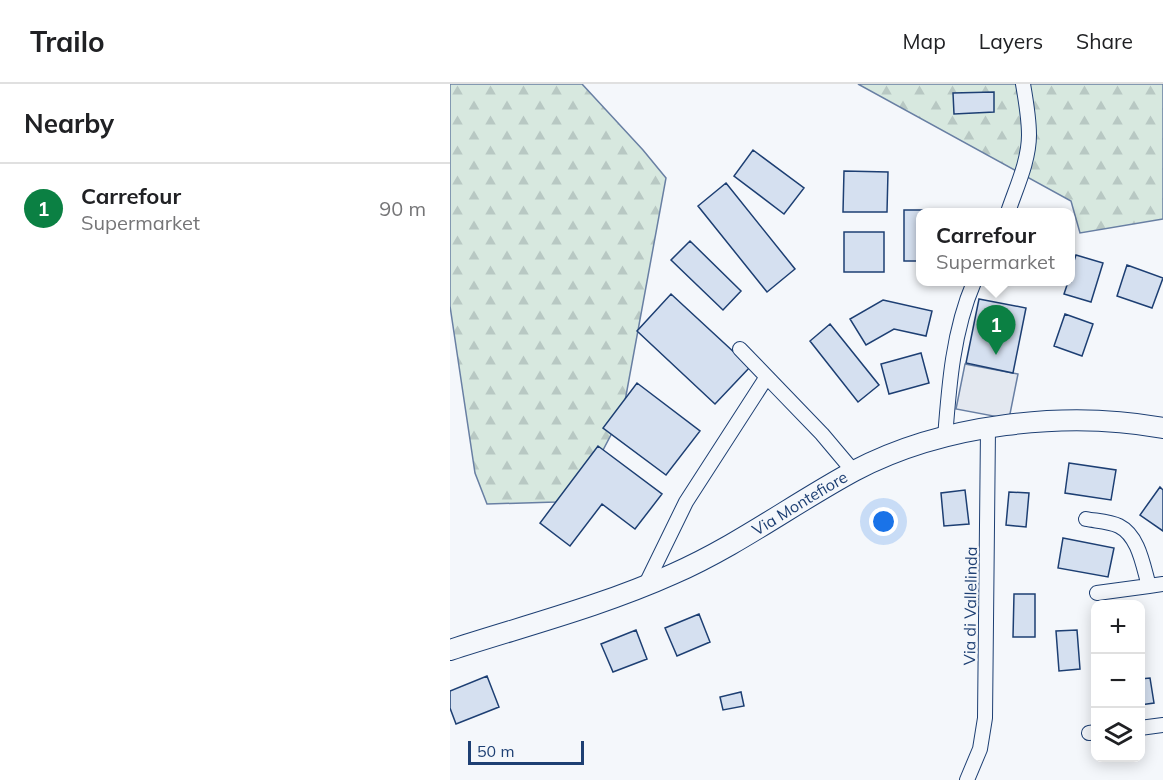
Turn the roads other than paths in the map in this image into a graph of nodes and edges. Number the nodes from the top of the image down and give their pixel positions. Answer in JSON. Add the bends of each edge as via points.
{"nodes":[{"id":1,"x":1023,"y":84,"type":"edge"},
{"id":2,"x":1010,"y":208,"type":"edge"},
{"id":3,"x":972,"y":286,"type":"edge"},
{"id":4,"x":740,"y":349,"type":"dead end"},
{"id":5,"x":766,"y":378,"type":"junction"},
{"id":6,"x":1163,"y":428,"type":"edge"},
{"id":7,"x":988,"y":429,"type":"junction"},
{"id":8,"x":945,"y":438,"type":"junction"},
{"id":9,"x":854,"y":472,"type":"junction"},
{"id":10,"x":1086,"y":519,"type":"dead end"},
{"id":11,"x":1156,"y":585,"type":"edge"},
{"id":12,"x":645,"y":586,"type":"junction"},
{"id":13,"x":1097,"y":592,"type":"dead end"},
{"id":14,"x":450,"y":650,"type":"edge"},
{"id":15,"x":1163,"y":725,"type":"edge"},
{"id":16,"x":1145,"y":727,"type":"edge"},
{"id":17,"x":967,"y":780,"type":"edge"}],
"edges":[{"from":1,"to":2,"type":"street","via":[[1029,137]]},
{"from":3,"to":8,"type":"street","via":[[957,336]]},
{"from":4,"to":5,"type":"street"},
{"from":5,"to":9,"type":"street"},
{"from":5,"to":12,"type":"street","via":[[686,502]]},
{"from":6,"to":7,"type":"main road","name":"Via Montefiore","via":[[1080,420]]},
{"from":7,"to":8,"type":"main road","name":"Via Montefiore"},
{"from":7,"to":17,"type":"street","name":"Via di Vallelinda","via":[[985,718],[980,749]]},
{"from":8,"to":9,"type":"main road","name":"Via Montefiore","via":[[903,450]]},
{"from":9,"to":12,"type":"main road","name":"Via Montefiore","via":[[700,561]]},
{"from":10,"to":11,"type":"street","via":[[1128,532]]},
{"from":11,"to":13,"type":"street"},
{"from":12,"to":14,"type":"main road","name":"Via Montefiore"},
{"from":15,"to":16,"type":"street"}]}
